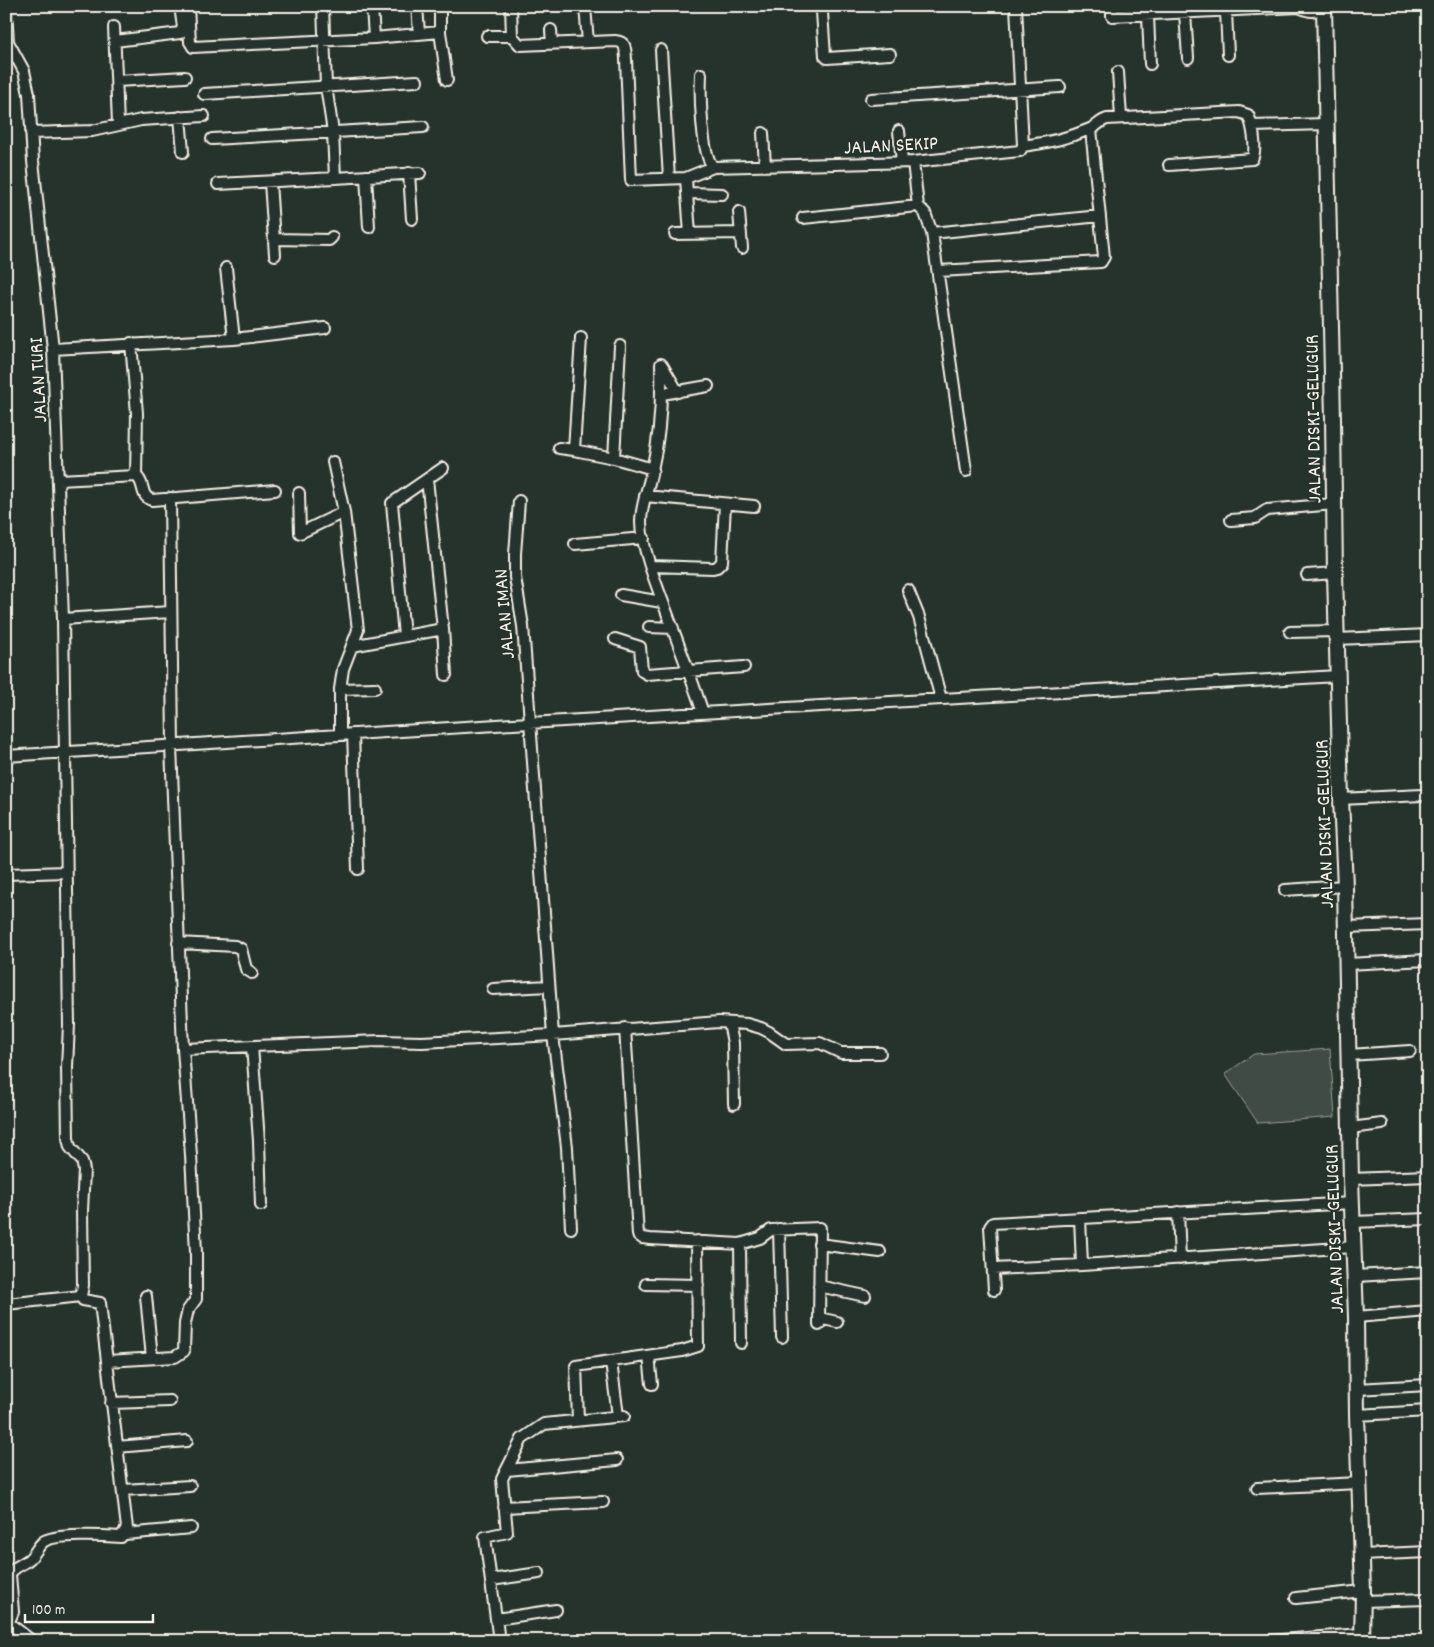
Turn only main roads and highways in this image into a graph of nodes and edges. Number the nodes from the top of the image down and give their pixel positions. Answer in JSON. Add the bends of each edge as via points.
{"nodes":[{"id":1,"x":1324,"y":6,"type":"edge"},
{"id":2,"x":1362,"y":1638,"type":"edge"}],
"edges":[{"from":1,"to":2,"type":"main road","name":"JALAN DISKI–GELUGUR","via":[[1334,573],[1345,886]]}]}
